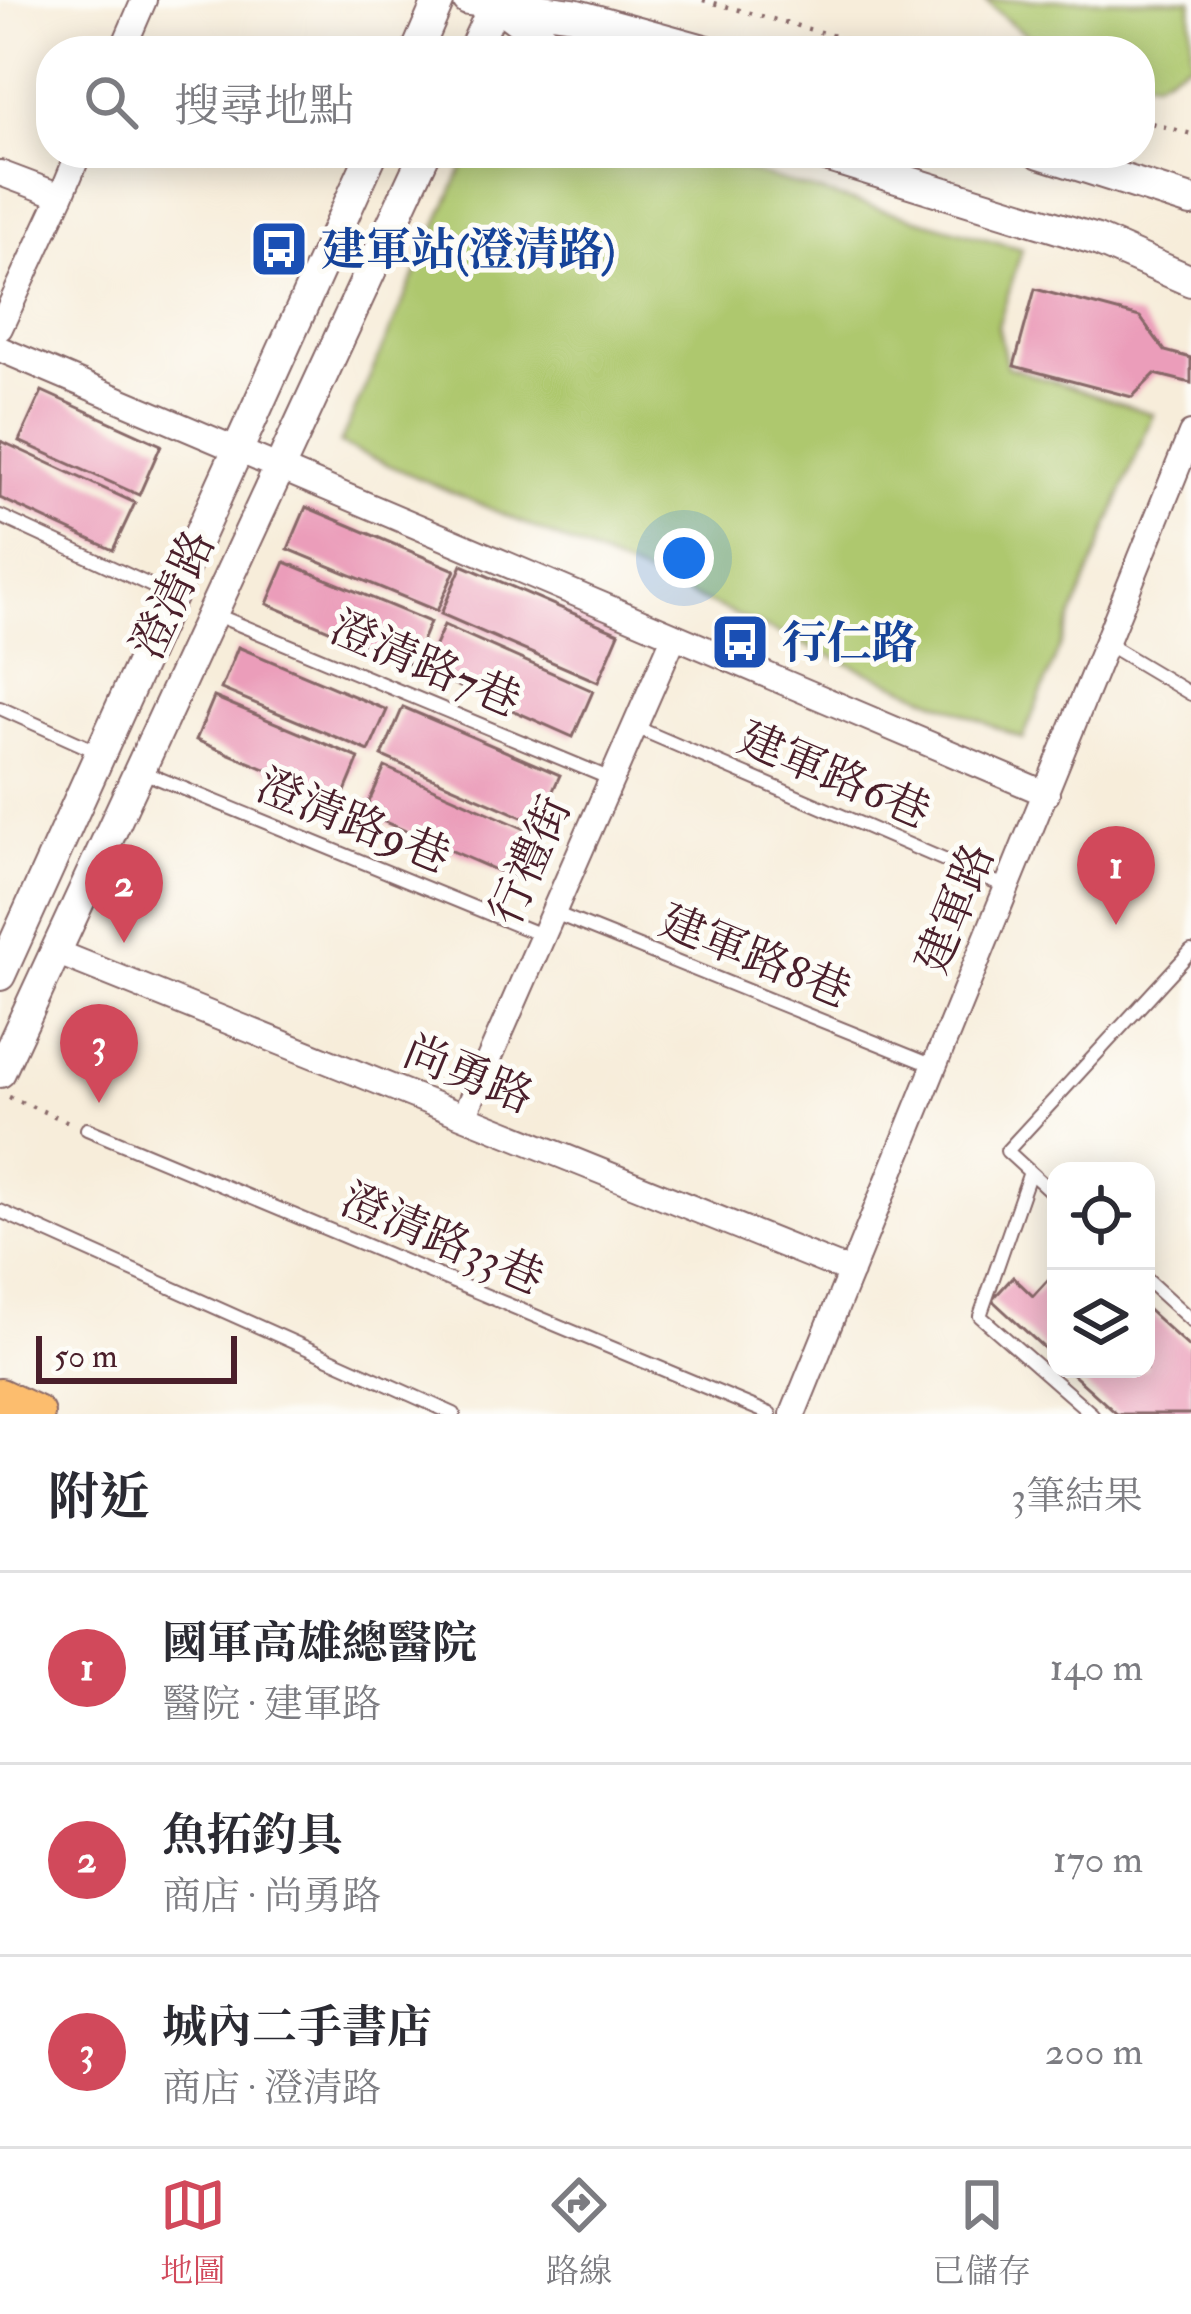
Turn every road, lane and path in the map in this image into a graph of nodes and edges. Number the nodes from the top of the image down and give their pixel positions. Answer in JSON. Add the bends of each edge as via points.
{"nodes":[{"id":1,"x":144,"y":0,"type":"edge"},
{"id":2,"x":439,"y":0,"type":"edge"},
{"id":3,"x":704,"y":0,"type":"edge"},
{"id":4,"x":490,"y":1,"type":"edge"},
{"id":5,"x":128,"y":36,"type":"edge"},
{"id":6,"x":423,"y":36,"type":"edge"},
{"id":7,"x":478,"y":36,"type":"edge"},
{"id":8,"x":538,"y":36,"type":"edge"},
{"id":9,"x":654,"y":36,"type":"edge"},
{"id":10,"x":835,"y":36,"type":"edge"},
{"id":11,"x":1155,"y":124,"type":"edge"},
{"id":12,"x":1191,"y":134,"type":"edge"},
{"id":13,"x":74,"y":168,"type":"edge"},
{"id":14,"x":365,"y":168,"type":"edge"},
{"id":15,"x":418,"y":168,"type":"edge"},
{"id":16,"x":864,"y":168,"type":"edge"},
{"id":17,"x":1087,"y":168,"type":"edge"},
{"id":18,"x":0,"y":172,"type":"edge"},
{"id":19,"x":62,"y":196,"type":"junction"},
{"id":20,"x":1191,"y":201,"type":"edge"},
{"id":21,"x":1097,"y":240,"type":"junction"},
{"id":22,"x":1191,"y":255,"type":"edge"},
{"id":23,"x":1191,"y":281,"type":"edge"},
{"id":24,"x":0,"y":328,"type":"edge"},
{"id":25,"x":0,"y":349,"type":"edge"},
{"id":26,"x":1191,"y":434,"type":"edge"},
{"id":27,"x":240,"y":452,"type":"junction"},
{"id":28,"x":278,"y":467,"type":"junction"},
{"id":29,"x":0,"y":516,"type":"edge"},
{"id":30,"x":176,"y":597,"type":"junction"},
{"id":31,"x":213,"y":614,"type":"junction"},
{"id":32,"x":673,"y":639,"type":"junction"},
{"id":33,"x":1107,"y":644,"type":"junction"},
{"id":34,"x":1191,"y":694,"type":"edge"},
{"id":35,"x":0,"y":708,"type":"edge"},
{"id":36,"x":634,"y":727,"type":"junction"},
{"id":37,"x":103,"y":754,"type":"junction"},
{"id":38,"x":139,"y":771,"type":"junction"},
{"id":39,"x":612,"y":780,"type":"junction"},
{"id":40,"x":1047,"y":794,"type":"junction"},
{"id":41,"x":1007,"y":887,"type":"junction"},
{"id":42,"x":546,"y":924,"type":"junction"},
{"id":43,"x":1191,"y":951,"type":"edge"},
{"id":44,"x":56,"y":952,"type":"junction"},
{"id":45,"x":0,"y":975,"type":"edge"},
{"id":46,"x":935,"y":1066,"type":"junction"},
{"id":47,"x":0,"y":1072,"type":"edge"},
{"id":48,"x":0,"y":1093,"type":"edge"},
{"id":49,"x":464,"y":1116,"type":"junction"},
{"id":50,"x":87,"y":1129,"type":"joint"},
{"id":51,"x":1030,"y":1172,"type":"junction"},
{"id":52,"x":1047,"y":1188,"type":"edge"},
{"id":53,"x":0,"y":1211,"type":"edge"},
{"id":54,"x":851,"y":1272,"type":"junction"},
{"id":55,"x":1155,"y":1287,"type":"edge"},
{"id":56,"x":1191,"y":1320,"type":"edge"},
{"id":57,"x":0,"y":1397,"type":"edge"},
{"id":58,"x":36,"y":1414,"type":"edge"},
{"id":59,"x":454,"y":1414,"type":"edge"},
{"id":60,"x":770,"y":1414,"type":"edge"},
{"id":61,"x":793,"y":1414,"type":"edge"},
{"id":62,"x":1092,"y":1414,"type":"edge"}],
"edges":[{"from":1,"to":5,"type":"street"},
{"from":2,"to":6,"type":"street"},
{"from":3,"to":10,"type":"path"},
{"from":4,"to":7,"type":"street"},
{"from":4,"to":8,"type":"street"},
{"from":4,"to":9,"type":"street"},
{"from":11,"to":12,"type":"path"},
{"from":13,"to":19,"type":"street"},
{"from":14,"to":27,"type":"street","name":"澄清路"},
{"from":15,"to":28,"type":"street","name":"澄清路"},
{"from":16,"to":21,"type":"street"},
{"from":17,"to":20,"type":"street"},
{"from":18,"to":19,"type":"street"},
{"from":19,"to":24,"type":"street"},
{"from":21,"to":22,"type":"street"},
{"from":21,"to":23,"type":"street"},
{"from":25,"to":27,"type":"street"},
{"from":26,"to":33,"type":"street","name":"建軍路"},
{"from":27,"to":28,"type":"street"},
{"from":27,"to":30,"type":"street","name":"澄清路"},
{"from":28,"to":31,"type":"street","name":"澄清路"},
{"from":28,"to":32,"type":"street"},
{"from":29,"to":30,"type":"lane"},
{"from":30,"to":37,"type":"street","name":"澄清路"},
{"from":31,"to":38,"type":"street","name":"澄清路"},
{"from":31,"to":39,"type":"lane","name":"澄清路7巷"},
{"from":32,"to":36,"type":"street","name":"行禮街"},
{"from":32,"to":40,"type":"street"},
{"from":33,"to":34,"type":"lane"},
{"from":33,"to":40,"type":"street","name":"建軍路"},
{"from":35,"to":37,"type":"lane"},
{"from":36,"to":39,"type":"street","name":"行禮街"},
{"from":36,"to":41,"type":"lane","name":"建軍路6巷"},
{"from":37,"to":45,"type":"street","name":"澄清路"},
{"from":38,"to":42,"type":"lane","name":"澄清路9巷"},
{"from":38,"to":44,"type":"street","name":"澄清路"},
{"from":39,"to":42,"type":"street","name":"行禮街"},
{"from":40,"to":41,"type":"street","name":"建軍路"},
{"from":41,"to":46,"type":"street","name":"建軍路"},
{"from":42,"to":46,"type":"lane","name":"建軍路8巷"},
{"from":42,"to":49,"type":"street","name":"行禮街"},
{"from":43,"to":51,"type":"lane","via":[[1007,1151]]},
{"from":44,"to":47,"type":"street","name":"澄清路"},
{"from":44,"to":49,"type":"street","name":"尚勇路"},
{"from":46,"to":54,"type":"street","name":"建軍路"},
{"from":48,"to":50,"type":"path"},
{"from":49,"to":54,"type":"street","name":"尚勇路"},
{"from":50,"to":60,"type":"lane","name":"澄清路33巷"},
{"from":51,"to":52,"type":"lane"},
{"from":51,"to":62,"type":"lane","via":[[980,1316]]},
{"from":53,"to":59,"type":"lane"},
{"from":54,"to":61,"type":"street","name":"建軍路"},
{"from":55,"to":56,"type":"lane"},
{"from":57,"to":58,"type":"main road"}]}
